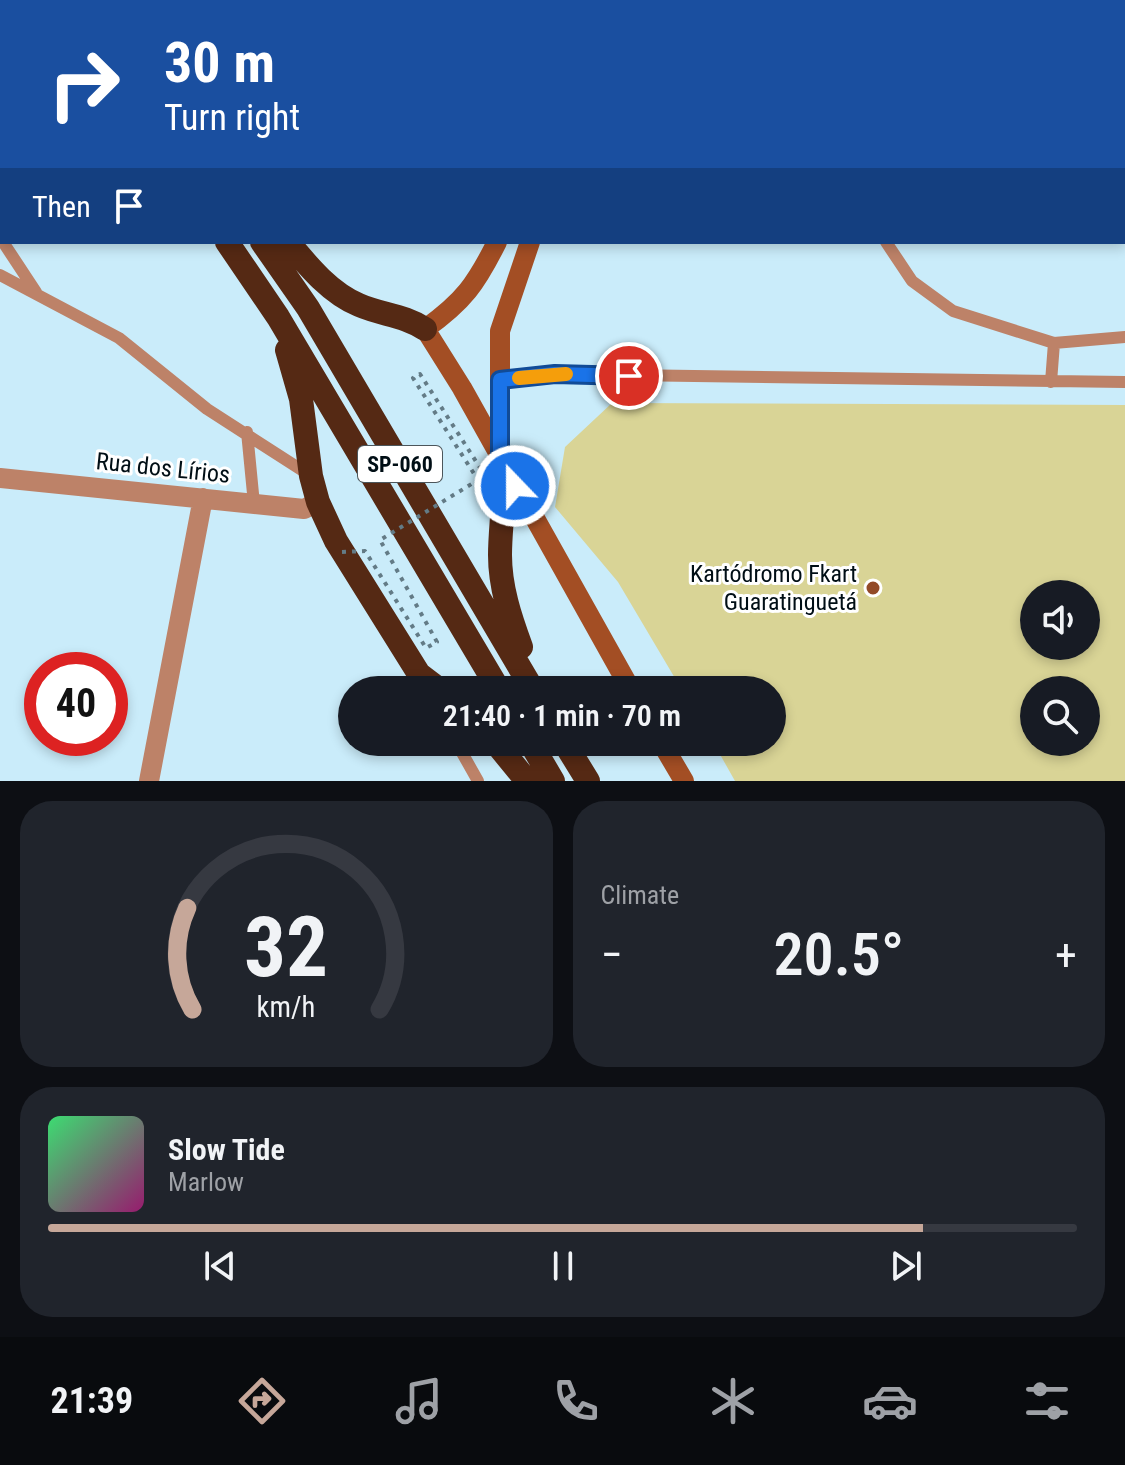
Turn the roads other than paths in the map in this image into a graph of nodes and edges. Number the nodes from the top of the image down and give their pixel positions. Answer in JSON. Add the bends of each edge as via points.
{"nodes":[{"id":1,"x":4,"y":244,"type":"edge"},
{"id":2,"x":228,"y":244,"type":"edge"},
{"id":3,"x":263,"y":244,"type":"edge"},
{"id":4,"x":290,"y":244,"type":"edge"},
{"id":5,"x":496,"y":244,"type":"edge"},
{"id":6,"x":529,"y":244,"type":"edge"},
{"id":7,"x":887,"y":244,"type":"edge"},
{"id":8,"x":0,"y":275,"type":"edge"},
{"id":9,"x":472,"y":288,"type":"junction"},
{"id":10,"x":38,"y":295,"type":"junction"},
{"id":11,"x":278,"y":317,"type":"junction"},
{"id":12,"x":502,"y":325,"type":"junction"},
{"id":13,"x":425,"y":329,"type":"junction"},
{"id":14,"x":1125,"y":337,"type":"edge"},
{"id":15,"x":1054,"y":343,"type":"junction"},
{"id":16,"x":500,"y":380,"type":"junction"},
{"id":17,"x":1051,"y":382,"type":"junction"},
{"id":18,"x":1125,"y":382,"type":"edge"},
{"id":19,"x":247,"y":432,"type":"junction"},
{"id":20,"x":502,"y":470,"type":"junction"},
{"id":21,"x":311,"y":476,"type":"junction"},
{"id":22,"x":0,"y":478,"type":"edge"},
{"id":23,"x":203,"y":498,"type":"junction"},
{"id":24,"x":318,"y":502,"type":"junction"},
{"id":25,"x":254,"y":504,"type":"junction"},
{"id":26,"x":419,"y":676,"type":"edge"},
{"id":27,"x":491,"y":676,"type":"edge"},
{"id":28,"x":528,"y":676,"type":"edge"},
{"id":29,"x":531,"y":676,"type":"edge"},
{"id":30,"x":623,"y":676,"type":"edge"},
{"id":31,"x":464,"y":756,"type":"edge"},
{"id":32,"x":506,"y":756,"type":"edge"},
{"id":33,"x":538,"y":756,"type":"edge"},
{"id":34,"x":573,"y":756,"type":"edge"},
{"id":35,"x":669,"y":756,"type":"edge"},
{"id":36,"x":149,"y":781,"type":"edge"},
{"id":37,"x":478,"y":781,"type":"edge"},
{"id":38,"x":527,"y":781,"type":"edge"},
{"id":39,"x":553,"y":781,"type":"edge"},
{"id":40,"x":588,"y":781,"type":"edge"},
{"id":41,"x":684,"y":781,"type":"edge"}],
"edges":[{"from":1,"to":10,"type":"lane"},
{"from":2,"to":11,"type":"highway","number":"SP-060"},
{"from":3,"to":28,"type":"highway","number":"SP-060","via":[[308,308]]},
{"from":4,"to":13,"type":"highway","via":[[326,284],[358,305],[409,319]]},
{"from":5,"to":9,"type":"street"},
{"from":6,"to":12,"type":"street"},
{"from":7,"to":15,"type":"lane","via":[[912,281],[953,311]]},
{"from":8,"to":10,"type":"lane"},
{"from":9,"to":12,"type":"street","via":[[487,290],[500,302]]},
{"from":9,"to":13,"type":"street"},
{"from":10,"to":19,"type":"lane","via":[[119,338],[207,409]]},
{"from":11,"to":21,"type":"highway","via":[[301,399]]},
{"from":11,"to":27,"type":"highway","number":"SP-060"},
{"from":12,"to":16,"type":"street"},
{"from":13,"to":20,"type":"street","via":[[462,388]]},
{"from":14,"to":15,"type":"lane"},
{"from":15,"to":17,"type":"lane"},
{"from":16,"to":17,"type":"lane","via":[[555,374]]},
{"from":16,"to":20,"type":"street"},
{"from":17,"to":18,"type":"lane"},
{"from":19,"to":21,"type":"lane"},
{"from":19,"to":25,"type":"lane"},
{"from":20,"to":29,"type":"highway","via":[[500,558],[507,608]]},
{"from":20,"to":30,"type":"street"},
{"from":21,"to":24,"type":"highway"},
{"from":22,"to":23,"type":"street","name":"Rua dos Lírios"},
{"from":23,"to":25,"type":"street","name":"Rua dos Lírios"},
{"from":23,"to":36,"type":"street"},
{"from":24,"to":25,"type":"street","name":"Rua dos Lírios","via":[[304,509]]},
{"from":24,"to":26,"type":"highway","via":[[342,552]]},
{"from":31,"to":37,"type":"lane"},
{"from":32,"to":38,"type":"highway"},
{"from":33,"to":39,"type":"highway"},
{"from":34,"to":40,"type":"highway"},
{"from":35,"to":41,"type":"street"}]}
